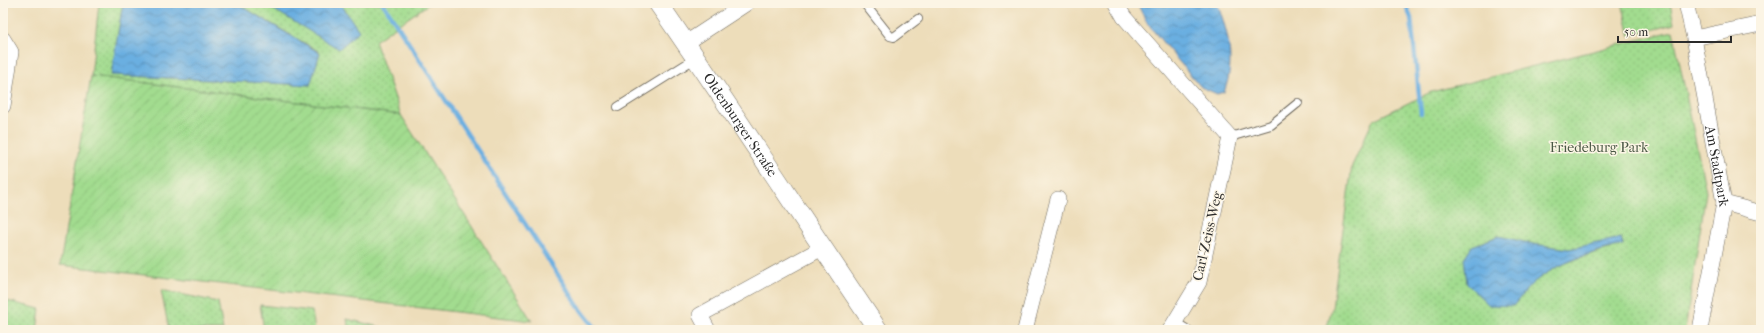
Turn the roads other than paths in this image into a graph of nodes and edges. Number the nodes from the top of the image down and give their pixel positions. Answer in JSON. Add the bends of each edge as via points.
{"nodes":[{"id":1,"x":658,"y":3,"type":"edge"},
{"id":2,"x":747,"y":3,"type":"edge"},
{"id":3,"x":864,"y":3,"type":"edge"},
{"id":4,"x":1116,"y":3,"type":"edge"},
{"id":5,"x":1686,"y":3,"type":"edge"},
{"id":6,"x":918,"y":19,"type":"dead end"},
{"id":7,"x":1761,"y":24,"type":"edge"},
{"id":8,"x":1694,"y":38,"type":"junction"},
{"id":9,"x":3,"y":39,"type":"edge"},
{"id":10,"x":691,"y":51,"type":"junction"},
{"id":11,"x":1298,"y":103,"type":"dead end"},
{"id":12,"x":3,"y":106,"type":"edge"},
{"id":13,"x":618,"y":107,"type":"dead end"},
{"id":14,"x":1230,"y":137,"type":"junction"},
{"id":15,"x":1058,"y":199,"type":"dead end"},
{"id":16,"x":1724,"y":203,"type":"junction"},
{"id":17,"x":1761,"y":213,"type":"edge"},
{"id":18,"x":822,"y":248,"type":"junction"},
{"id":19,"x":1173,"y":326,"type":"edge"},
{"id":20,"x":708,"y":330,"type":"edge"},
{"id":21,"x":878,"y":330,"type":"edge"},
{"id":22,"x":1025,"y":330,"type":"edge"},
{"id":23,"x":1188,"y":330,"type":"edge"},
{"id":24,"x":1700,"y":330,"type":"edge"}],
"edges":[{"from":1,"to":10,"type":"street","name":"Oldenburger Straße"},
{"from":2,"to":10,"type":"street"},
{"from":3,"to":6,"type":"lane","via":[[890,36],[894,37]]},
{"from":4,"to":14,"type":"street","via":[[1124,17]]},
{"from":5,"to":8,"type":"street","name":"Am Stadtpark"},
{"from":7,"to":8,"type":"street"},
{"from":8,"to":16,"type":"street","name":"Am Stadtpark"},
{"from":9,"to":12,"type":"street","via":[[11,52]]},
{"from":10,"to":13,"type":"lane"},
{"from":10,"to":18,"type":"street","name":"Oldenburger Straße"},
{"from":11,"to":14,"type":"lane","via":[[1271,125]]},
{"from":14,"to":19,"type":"street","name":"Carl-Zeiss-Weg","via":[[1199,282]]},
{"from":15,"to":22,"type":"street"},
{"from":16,"to":17,"type":"street"},
{"from":16,"to":24,"type":"street","name":"Am Stadtpark"},
{"from":18,"to":20,"type":"street","via":[[700,315]]},
{"from":18,"to":21,"type":"street","name":"Oldenburger Straße"},
{"from":19,"to":23,"type":"lane"}]}
